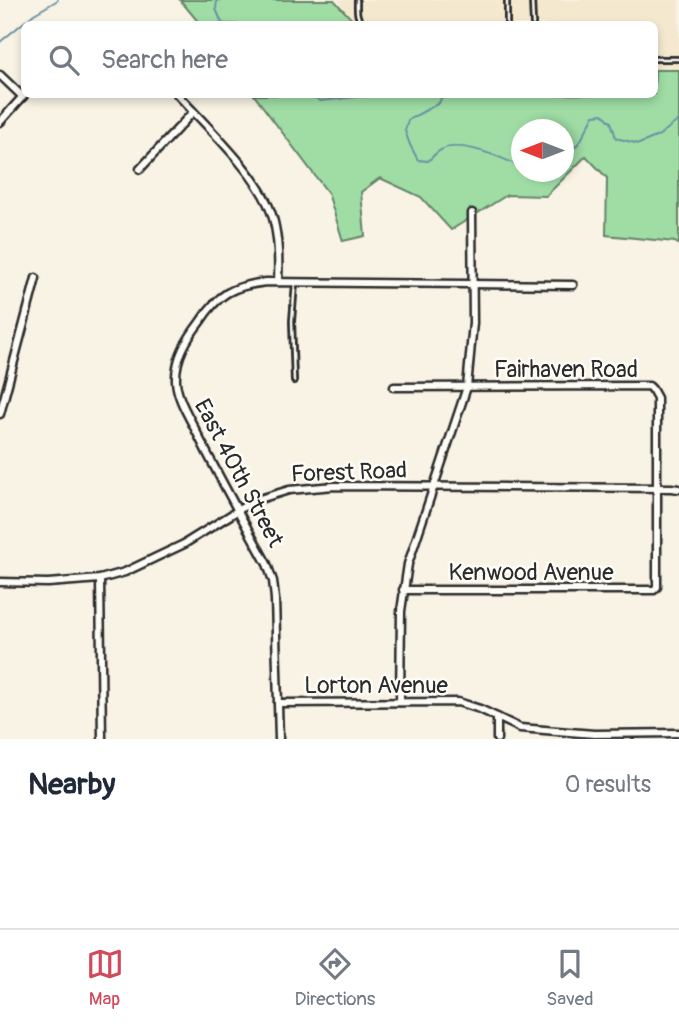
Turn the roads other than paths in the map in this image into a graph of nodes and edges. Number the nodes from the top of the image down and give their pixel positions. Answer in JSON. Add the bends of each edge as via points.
{"nodes":[{"id":1,"x":357,"y":0,"type":"edge"},
{"id":2,"x":508,"y":0,"type":"edge"},
{"id":3,"x":533,"y":0,"type":"edge"},
{"id":4,"x":360,"y":21,"type":"edge"},
{"id":5,"x":507,"y":21,"type":"edge"},
{"id":6,"x":533,"y":21,"type":"edge"},
{"id":7,"x":658,"y":59,"type":"edge"},
{"id":8,"x":679,"y":59,"type":"edge"},
{"id":9,"x":0,"y":75,"type":"edge"},
{"id":10,"x":21,"y":93,"type":"edge"},
{"id":11,"x":22,"y":98,"type":"edge"},
{"id":12,"x":181,"y":98,"type":"edge"},
{"id":13,"x":193,"y":112,"type":"junction"},
{"id":14,"x":0,"y":122,"type":"edge"},
{"id":15,"x":140,"y":169,"type":"dead end"},
{"id":16,"x":472,"y":214,"type":"dead end"},
{"id":17,"x":36,"y":278,"type":"dead end"},
{"id":18,"x":278,"y":282,"type":"junction"},
{"id":19,"x":295,"y":283,"type":"junction"},
{"id":20,"x":473,"y":284,"type":"junction"},
{"id":21,"x":573,"y":285,"type":"dead end"},
{"id":22,"x":294,"y":381,"type":"dead end"},
{"id":23,"x":394,"y":387,"type":"dead end"},
{"id":24,"x":467,"y":387,"type":"junction"},
{"id":25,"x":0,"y":414,"type":"edge"},
{"id":26,"x":434,"y":486,"type":"junction"},
{"id":27,"x":657,"y":488,"type":"junction"},
{"id":28,"x":679,"y":489,"type":"edge"},
{"id":29,"x":238,"y":510,"type":"junction"},
{"id":30,"x":100,"y":579,"type":"junction"},
{"id":31,"x":0,"y":582,"type":"edge"},
{"id":32,"x":403,"y":590,"type":"junction"},
{"id":33,"x":400,"y":702,"type":"junction"},
{"id":34,"x":278,"y":703,"type":"junction"},
{"id":35,"x":497,"y":717,"type":"junction"},
{"id":36,"x":679,"y":733,"type":"edge"},
{"id":37,"x":102,"y":739,"type":"edge"},
{"id":38,"x":279,"y":739,"type":"edge"},
{"id":39,"x":497,"y":739,"type":"edge"}],
"edges":[{"from":1,"to":4,"type":"lane"},
{"from":2,"to":5,"type":"lane"},
{"from":3,"to":6,"type":"lane"},
{"from":7,"to":8,"type":"lane"},
{"from":9,"to":10,"type":"street"},
{"from":11,"to":14,"type":"street"},
{"from":12,"to":13,"type":"street"},
{"from":13,"to":15,"type":"street"},
{"from":13,"to":18,"type":"street","via":[[264,195],[275,231]]},
{"from":16,"to":20,"type":"street"},
{"from":17,"to":25,"type":"street"},
{"from":18,"to":19,"type":"street","name":"East 40th Street"},
{"from":18,"to":29,"type":"street","name":"East 40th Street","via":[[250,284],[218,298],[190,336],[176,371],[180,399]]},
{"from":19,"to":20,"type":"street","name":"East 40th Street"},
{"from":19,"to":22,"type":"lane"},
{"from":20,"to":21,"type":"street","name":"East 40th Street"},
{"from":20,"to":24,"type":"street"},
{"from":23,"to":24,"type":"street"},
{"from":24,"to":26,"type":"street"},
{"from":24,"to":27,"type":"street","name":"Fairhaven Road","via":[[649,386],[657,399]]},
{"from":26,"to":27,"type":"street","name":"Forest Road"},
{"from":26,"to":29,"type":"street","name":"Forest Road","via":[[289,490]]},
{"from":26,"to":32,"type":"street"},
{"from":27,"to":28,"type":"street","name":"Forest Road"},
{"from":27,"to":32,"type":"street","name":"Kenwood Avenue","via":[[654,590]]},
{"from":29,"to":30,"type":"street","name":"Forest Road","via":[[184,544]]},
{"from":29,"to":34,"type":"street","name":"East 40th Street","via":[[273,581]]},
{"from":30,"to":31,"type":"street","name":"Forest Road"},
{"from":30,"to":37,"type":"street"},
{"from":32,"to":33,"type":"street"},
{"from":33,"to":34,"type":"street","name":"Lorton Avenue"},
{"from":33,"to":35,"type":"street","name":"Lorton Avenue","via":[[458,702]]},
{"from":34,"to":38,"type":"street","name":"East 40th Street"},
{"from":35,"to":36,"type":"street","name":"Lorton Avenue","via":[[520,728],[594,734]]},
{"from":35,"to":39,"type":"street"}]}
